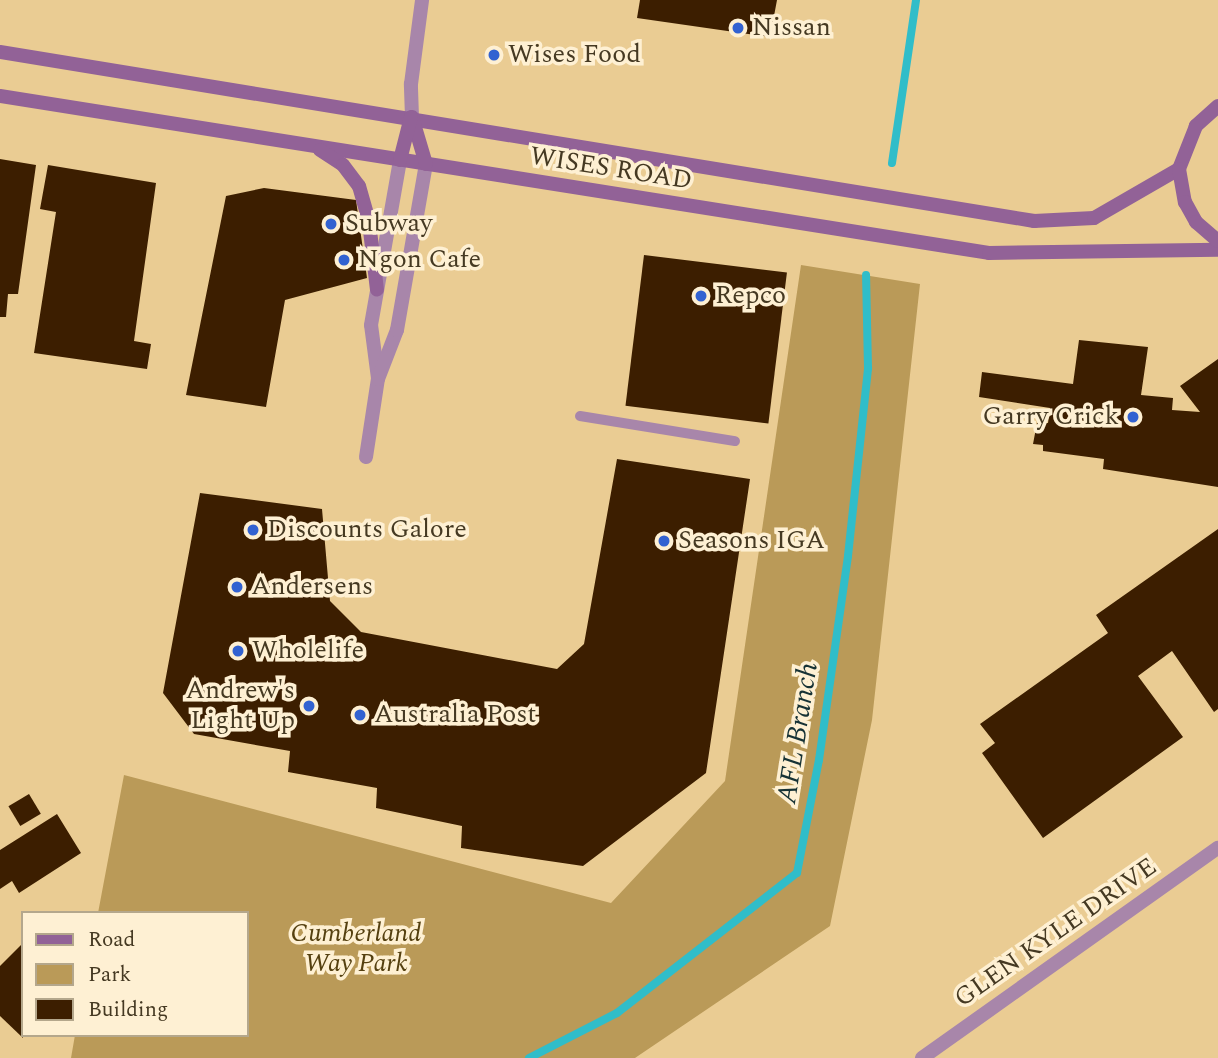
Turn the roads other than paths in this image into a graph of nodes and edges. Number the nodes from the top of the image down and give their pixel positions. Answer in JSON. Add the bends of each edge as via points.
{"nodes":[{"id":1,"x":422,"y":0,"type":"edge"},
{"id":2,"x":0,"y":52,"type":"edge"},
{"id":3,"x":0,"y":96,"type":"edge"},
{"id":4,"x":1218,"y":106,"type":"edge"},
{"id":5,"x":412,"y":117,"type":"junction"},
{"id":6,"x":314,"y":146,"type":"junction"},
{"id":7,"x":400,"y":160,"type":"junction"},
{"id":8,"x":426,"y":164,"type":"junction"},
{"id":9,"x":1180,"y":169,"type":"junction"},
{"id":10,"x":1218,"y":241,"type":"edge"},
{"id":11,"x":1218,"y":250,"type":"edge"},
{"id":12,"x":377,"y":290,"type":"junction"},
{"id":13,"x":378,"y":379,"type":"junction"},
{"id":14,"x":580,"y":416,"type":"dead end"},
{"id":15,"x":735,"y":441,"type":"dead end"},
{"id":16,"x":366,"y":457,"type":"dead end"},
{"id":17,"x":1218,"y":848,"type":"edge"},
{"id":18,"x":922,"y":1058,"type":"edge"}],
"edges":[{"from":1,"to":5,"type":"street","via":[[411,83]]},
{"from":2,"to":5,"type":"main road","name":"WISES ROAD"},
{"from":3,"to":6,"type":"main road","name":"WISES ROAD"},
{"from":4,"to":9,"type":"main road","via":[[1196,126]]},
{"from":5,"to":7,"type":"main road"},
{"from":5,"to":8,"type":"main road"},
{"from":5,"to":9,"type":"main road","name":"WISES ROAD","via":[[1034,221],[1094,218]]},
{"from":6,"to":7,"type":"main road","name":"WISES ROAD"},
{"from":6,"to":12,"type":"main road","via":[[342,165],[359,186],[369,222]]},
{"from":7,"to":8,"type":"main road","name":"WISES ROAD"},
{"from":7,"to":12,"type":"street"},
{"from":8,"to":11,"type":"main road","name":"WISES ROAD","via":[[989,253]]},
{"from":8,"to":13,"type":"street","via":[[397,330]]},
{"from":9,"to":10,"type":"main road","via":[[1185,202],[1196,222]]},
{"from":12,"to":13,"type":"street","via":[[371,325]]},
{"from":13,"to":16,"type":"street"},
{"from":14,"to":15,"type":"lane"},
{"from":17,"to":18,"type":"street","name":"GLEN KYLE DRIVE"}]}
